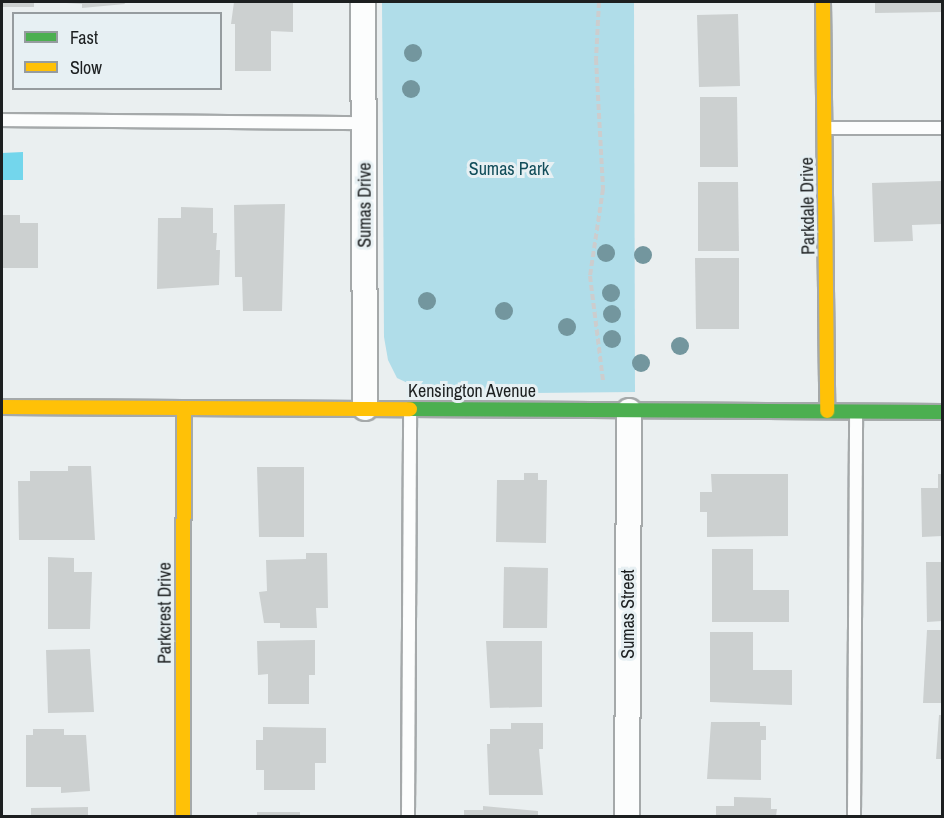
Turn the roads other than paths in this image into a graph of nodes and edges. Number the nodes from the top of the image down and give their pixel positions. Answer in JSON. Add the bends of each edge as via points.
{"nodes":[{"id":1,"x":363,"y":2,"type":"edge"},
{"id":2,"x":823,"y":2,"type":"edge"},
{"id":3,"x":2,"y":120,"type":"edge"},
{"id":4,"x":366,"y":123,"type":"junction"},
{"id":5,"x":825,"y":128,"type":"junction"},
{"id":6,"x":942,"y":128,"type":"edge"},
{"id":7,"x":2,"y":407,"type":"edge"},
{"id":8,"x":365,"y":408,"type":"junction"},
{"id":9,"x":184,"y":409,"type":"junction"},
{"id":10,"x":410,"y":409,"type":"junction"},
{"id":11,"x":629,"y":411,"type":"junction"},
{"id":12,"x":827,"y":411,"type":"junction"},
{"id":13,"x":855,"y":411,"type":"junction"},
{"id":14,"x":942,"y":412,"type":"edge"},
{"id":15,"x":183,"y":816,"type":"edge"},
{"id":16,"x":408,"y":816,"type":"edge"},
{"id":17,"x":627,"y":816,"type":"edge"},
{"id":18,"x":854,"y":816,"type":"edge"}],
"edges":[{"from":1,"to":4,"type":"street","name":"Sumas Drive"},
{"from":2,"to":5,"type":"street","name":"Parkdale Drive"},
{"from":3,"to":4,"type":"lane"},
{"from":4,"to":8,"type":"street","name":"Sumas Drive"},
{"from":5,"to":6,"type":"lane"},
{"from":5,"to":12,"type":"street","name":"Parkdale Drive"},
{"from":7,"to":9,"type":"street","name":"Kensington Avenue"},
{"from":8,"to":9,"type":"street","name":"Kensington Avenue"},
{"from":8,"to":10,"type":"street","name":"Kensington Avenue"},
{"from":9,"to":15,"type":"street","name":"Parkcrest Drive"},
{"from":10,"to":11,"type":"street","name":"Kensington Avenue"},
{"from":10,"to":16,"type":"lane"},
{"from":11,"to":12,"type":"street","name":"Kensington Avenue"},
{"from":11,"to":17,"type":"street","name":"Sumas Street"},
{"from":12,"to":13,"type":"street","name":"Kensington Avenue"},
{"from":13,"to":14,"type":"street","name":"Kensington Avenue"},
{"from":13,"to":18,"type":"lane"}]}
